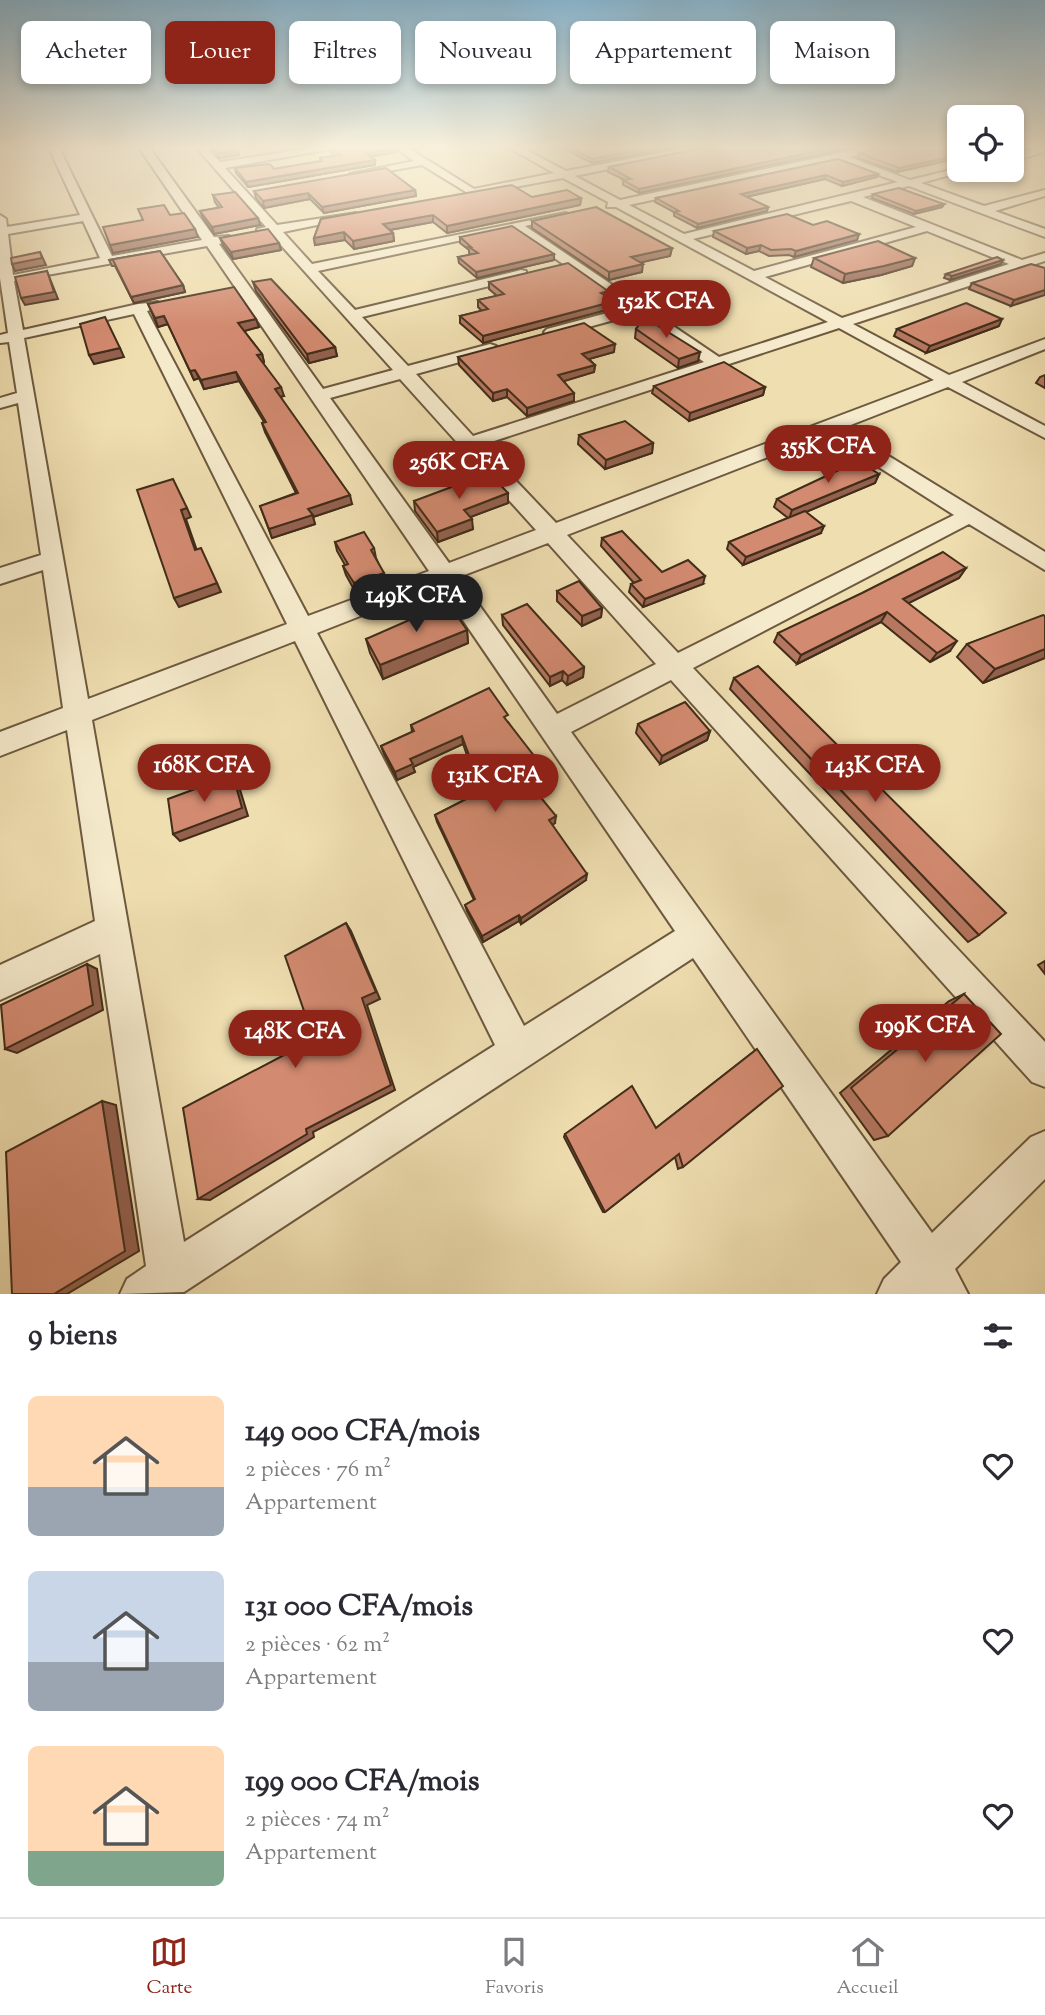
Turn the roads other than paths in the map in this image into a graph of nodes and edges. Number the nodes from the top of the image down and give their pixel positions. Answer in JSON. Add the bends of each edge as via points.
{"nodes":[{"id":1,"x":82,"y":206,"type":"edge"},
{"id":2,"x":202,"y":206,"type":"edge"},
{"id":3,"x":257,"y":206,"type":"edge"},
{"id":4,"x":603,"y":206,"type":"edge"},
{"id":5,"x":624,"y":206,"type":"edge"},
{"id":6,"x":813,"y":206,"type":"edge"},
{"id":7,"x":875,"y":206,"type":"edge"},
{"id":8,"x":974,"y":206,"type":"edge"},
{"id":9,"x":997,"y":206,"type":"edge"},
{"id":10,"x":592,"y":209,"type":"edge"},
{"id":11,"x":984,"y":210,"type":"junction"},
{"id":12,"x":366,"y":212,"type":"edge"},
{"id":13,"x":579,"y":212,"type":"edge"},
{"id":14,"x":87,"y":217,"type":"junction"},
{"id":15,"x":514,"y":225,"type":"junction"},
{"id":16,"x":0,"y":228,"type":"edge"},
{"id":17,"x":929,"y":228,"type":"junction"},
{"id":18,"x":274,"y":230,"type":"junction"},
{"id":19,"x":1045,"y":233,"type":"edge"},
{"id":20,"x":231,"y":238,"type":"junction"},
{"id":21,"x":682,"y":238,"type":"junction"},
{"id":22,"x":1045,"y":257,"type":"edge"},
{"id":23,"x":108,"y":261,"type":"junction"},
{"id":24,"x":570,"y":263,"type":"junction"},
{"id":25,"x":1022,"y":265,"type":"junction"},
{"id":26,"x":309,"y":269,"type":"junction"},
{"id":27,"x":753,"y":276,"type":"junction"},
{"id":28,"x":3,"y":281,"type":"edge"},
{"id":29,"x":164,"y":303,"type":"edge"},
{"id":30,"x":138,"y":308,"type":"junction"},
{"id":31,"x":638,"y":309,"type":"junction"},
{"id":32,"x":352,"y":315,"type":"junction"},
{"id":33,"x":840,"y":323,"type":"junction"},
{"id":34,"x":8,"y":337,"type":"edge"},
{"id":35,"x":534,"y":337,"type":"edge"},
{"id":36,"x":508,"y":344,"type":"edge"},
{"id":37,"x":1045,"y":344,"type":"edge"},
{"id":38,"x":718,"y":362,"type":"junction"},
{"id":39,"x":404,"y":373,"type":"junction"},
{"id":40,"x":948,"y":381,"type":"junction"},
{"id":41,"x":318,"y":396,"type":"junction"},
{"id":42,"x":13,"y":400,"type":"edge"},
{"id":43,"x":828,"y":427,"type":"junction"},
{"id":44,"x":1045,"y":433,"type":"edge"},
{"id":45,"x":469,"y":443,"type":"junction"},
{"id":46,"x":971,"y":515,"type":"junction"},
{"id":47,"x":552,"y":533,"type":"junction"},
{"id":48,"x":52,"y":559,"type":"junction"},
{"id":49,"x":1045,"y":562,"type":"edge"},
{"id":50,"x":443,"y":574,"type":"junction"},
{"id":51,"x":0,"y":576,"type":"edge"},
{"id":52,"x":302,"y":629,"type":"junction"},
{"id":53,"x":674,"y":666,"type":"junction"},
{"id":54,"x":78,"y":714,"type":"junction"},
{"id":55,"x":552,"y":729,"type":"junction"},
{"id":56,"x":0,"y":744,"type":"edge"},
{"id":57,"x":113,"y":930,"type":"junction"},
{"id":58,"x":697,"y":936,"type":"junction"},
{"id":59,"x":0,"y":983,"type":"edge"},
{"id":60,"x":518,"y":1052,"type":"junction"},
{"id":61,"x":1045,"y":1069,"type":"edge"},
{"id":62,"x":1045,"y":1151,"type":"edge"},
{"id":63,"x":937,"y":1280,"type":"edge"},
{"id":64,"x":156,"y":1285,"type":"edge"},
{"id":65,"x":899,"y":1294,"type":"edge"}],
"edges":[{"from":1,"to":14,"type":"street"},
{"from":2,"to":20,"type":"street"},
{"from":3,"to":18,"type":"street"},
{"from":4,"to":10,"type":"street"},
{"from":5,"to":21,"type":"street"},
{"from":6,"to":21,"type":"street"},
{"from":7,"to":17,"type":"street"},
{"from":8,"to":11,"type":"street"},
{"from":9,"to":11,"type":"street"},
{"from":11,"to":19,"type":"street"},
{"from":12,"to":18,"type":"street"},
{"from":13,"to":15,"type":"street"},
{"from":14,"to":16,"type":"street"},
{"from":14,"to":23,"type":"street"},
{"from":15,"to":24,"type":"street"},
{"from":15,"to":26,"type":"street"},
{"from":16,"to":28,"type":"street"},
{"from":17,"to":25,"type":"street"},
{"from":17,"to":27,"type":"street"},
{"from":18,"to":20,"type":"street"},
{"from":18,"to":26,"type":"street"},
{"from":20,"to":23,"type":"street"},
{"from":20,"to":41,"type":"street","via":[[234,287]]},
{"from":21,"to":27,"type":"street"},
{"from":22,"to":25,"type":"street"},
{"from":23,"to":28,"type":"street"},
{"from":24,"to":31,"type":"street"},
{"from":24,"to":32,"type":"street"},
{"from":25,"to":33,"type":"street"},
{"from":26,"to":32,"type":"street"},
{"from":27,"to":33,"type":"street"},
{"from":28,"to":34,"type":"street"},
{"from":29,"to":30,"type":"street"},
{"from":30,"to":34,"type":"street"},
{"from":30,"to":52,"type":"street"},
{"from":31,"to":35,"type":"street"},
{"from":31,"to":38,"type":"street"},
{"from":32,"to":39,"type":"street"},
{"from":33,"to":38,"type":"street"},
{"from":33,"to":40,"type":"street"},
{"from":34,"to":42,"type":"street"},
{"from":36,"to":39,"type":"street"},
{"from":37,"to":40,"type":"street"},
{"from":38,"to":45,"type":"street"},
{"from":39,"to":41,"type":"street"},
{"from":39,"to":45,"type":"street"},
{"from":40,"to":43,"type":"street"},
{"from":40,"to":44,"type":"street"},
{"from":41,"to":50,"type":"street"},
{"from":42,"to":48,"type":"street"},
{"from":43,"to":46,"type":"street"},
{"from":43,"to":47,"type":"street"},
{"from":45,"to":47,"type":"street"},
{"from":46,"to":49,"type":"street"},
{"from":46,"to":53,"type":"street"},
{"from":47,"to":50,"type":"street"},
{"from":47,"to":53,"type":"street"},
{"from":48,"to":51,"type":"street"},
{"from":48,"to":54,"type":"street"},
{"from":50,"to":52,"type":"street"},
{"from":50,"to":55,"type":"street"},
{"from":52,"to":54,"type":"street"},
{"from":52,"to":60,"type":"street"},
{"from":53,"to":55,"type":"street"},
{"from":53,"to":61,"type":"street"},
{"from":54,"to":56,"type":"street"},
{"from":54,"to":57,"type":"street"},
{"from":55,"to":58,"type":"street"},
{"from":57,"to":59,"type":"street"},
{"from":57,"to":64,"type":"street"},
{"from":58,"to":60,"type":"street"},
{"from":58,"to":63,"type":"street"},
{"from":60,"to":64,"type":"street"},
{"from":62,"to":63,"type":"street"},
{"from":63,"to":65,"type":"street"}]}
